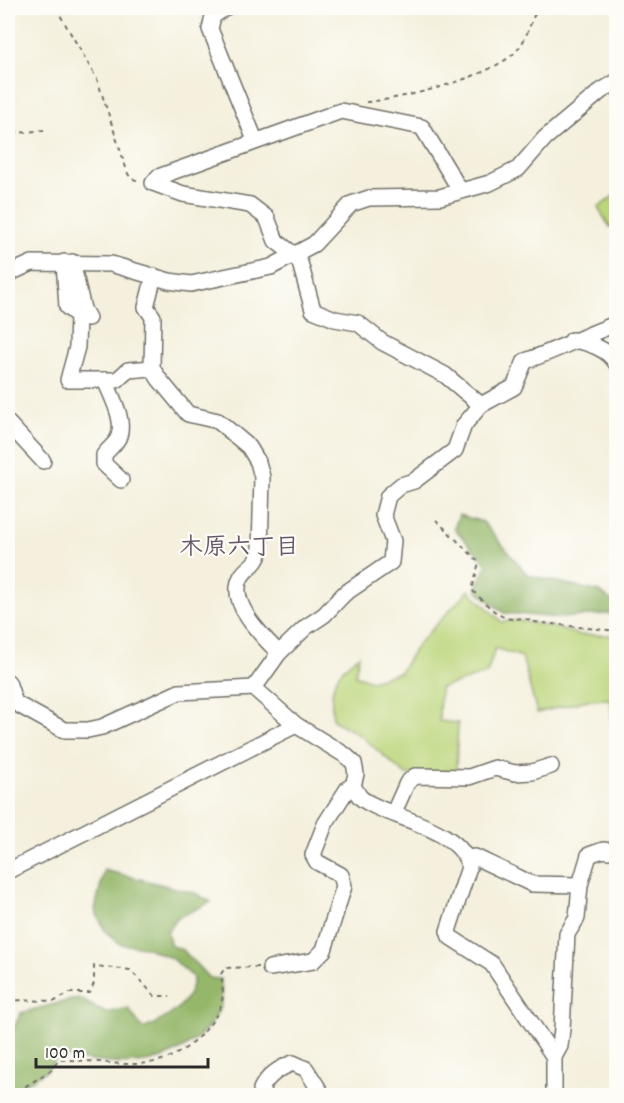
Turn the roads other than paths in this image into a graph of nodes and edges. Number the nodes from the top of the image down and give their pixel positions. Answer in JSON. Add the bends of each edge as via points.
{"nodes":[{"id":1,"x":225,"y":8,"type":"edge"},
{"id":2,"x":616,"y":82,"type":"edge"},
{"id":3,"x":255,"y":140,"type":"junction"},
{"id":4,"x":460,"y":190,"type":"junction"},
{"id":5,"x":293,"y":254,"type":"junction"},
{"id":6,"x":68,"y":262,"type":"junction"},
{"id":7,"x":8,"y":274,"type":"edge"},
{"id":8,"x":154,"y":276,"type":"junction"},
{"id":9,"x":88,"y":318,"type":"dead end"},
{"id":10,"x":616,"y":324,"type":"edge"},
{"id":11,"x":572,"y":339,"type":"junction"},
{"id":12,"x":616,"y":363,"type":"edge"},
{"id":13,"x":152,"y":368,"type":"junction"},
{"id":14,"x":105,"y":380,"type":"junction"},
{"id":15,"x":480,"y":405,"type":"junction"},
{"id":16,"x":8,"y":423,"type":"edge"},
{"id":17,"x":43,"y":461,"type":"dead end"},
{"id":18,"x":121,"y":480,"type":"dead end"},
{"id":19,"x":279,"y":653,"type":"junction"},
{"id":20,"x":8,"y":682,"type":"edge"},
{"id":21,"x":254,"y":688,"type":"junction"},
{"id":22,"x":296,"y":725,"type":"junction"},
{"id":23,"x":551,"y":766,"type":"dead end"},
{"id":24,"x":353,"y":786,"type":"junction"},
{"id":25,"x":394,"y":812,"type":"junction"},
{"id":26,"x":609,"y":851,"type":"dead end"},
{"id":27,"x":468,"y":858,"type":"junction"},
{"id":28,"x":8,"y":871,"type":"edge"},
{"id":29,"x":580,"y":885,"type":"junction"},
{"id":30,"x":270,"y":968,"type":"road end"},
{"id":31,"x":554,"y":1057,"type":"junction"},
{"id":32,"x":264,"y":1095,"type":"edge"},
{"id":33,"x":323,"y":1095,"type":"edge"},
{"id":34,"x":555,"y":1095,"type":"edge"}],
"edges":[{"from":1,"to":3,"type":"street","via":[[213,16],[210,29]]},
{"from":2,"to":4,"type":"street","via":[[545,138],[518,169],[490,183]]},
{"from":3,"to":4,"type":"street","via":[[341,111],[422,127]]},
{"from":3,"to":5,"type":"street","via":[[158,177],[153,183],[183,194],[250,205],[267,219],[276,241]]},
{"from":4,"to":5,"type":"street","via":[[440,197],[369,198],[351,204],[325,235]]},
{"from":5,"to":8,"type":"street","via":[[271,267],[192,284]]},
{"from":5,"to":15,"type":"street","via":[[300,263],[314,310],[358,323],[382,342],[445,375]]},
{"from":6,"to":7,"type":"street","via":[[32,263]]},
{"from":6,"to":8,"type":"street","via":[[111,264]]},
{"from":6,"to":9,"type":"street"},
{"from":6,"to":14,"type":"street","via":[[67,307],[78,316],[77,347],[68,380]]},
{"from":8,"to":13,"type":"street","via":[[146,307],[153,317]]},
{"from":10,"to":11,"type":"street"},
{"from":11,"to":12,"type":"street","via":[[603,351]]},
{"from":11,"to":15,"type":"street","via":[[525,361],[514,387]]},
{"from":13,"to":14,"type":"street","via":[[128,370],[117,381]]},
{"from":13,"to":19,"type":"street","via":[[188,414],[218,421],[249,447],[258,462],[262,477],[260,551],[258,561],[241,576],[238,590],[250,626]]},
{"from":14,"to":18,"type":"street","via":[[120,429],[119,438],[104,455],[104,464]]},
{"from":15,"to":19,"type":"street","via":[[464,425],[454,450],[388,496],[383,514],[393,542],[390,562],[344,594]]},
{"from":16,"to":17,"type":"street"},
{"from":19,"to":21,"type":"street"},
{"from":20,"to":21,"type":"street","via":[[15,703],[64,729],[102,727],[179,692]]},
{"from":21,"to":22,"type":"street"},
{"from":22,"to":24,"type":"street","via":[[354,764]]},
{"from":22,"to":28,"type":"street"},
{"from":23,"to":25,"type":"street","via":[[515,773],[495,768],[469,777],[415,776],[407,783]]},
{"from":24,"to":25,"type":"street","via":[[360,797]]},
{"from":24,"to":30,"type":"street","via":[[325,824],[313,855],[317,862],[341,875],[344,886],[324,950],[313,961]]},
{"from":25,"to":27,"type":"street","via":[[432,829]]},
{"from":26,"to":29,"type":"street","via":[[589,855]]},
{"from":27,"to":29,"type":"street","via":[[532,884]]},
{"from":27,"to":31,"type":"street","via":[[469,867],[448,931],[450,937],[492,964]]},
{"from":29,"to":31,"type":"street","via":[[577,918],[567,934],[562,1029]]},
{"from":31,"to":34,"type":"street"},
{"from":32,"to":33,"type":"street","via":[[261,1089],[266,1081],[280,1068],[293,1063],[306,1069]]}]}
